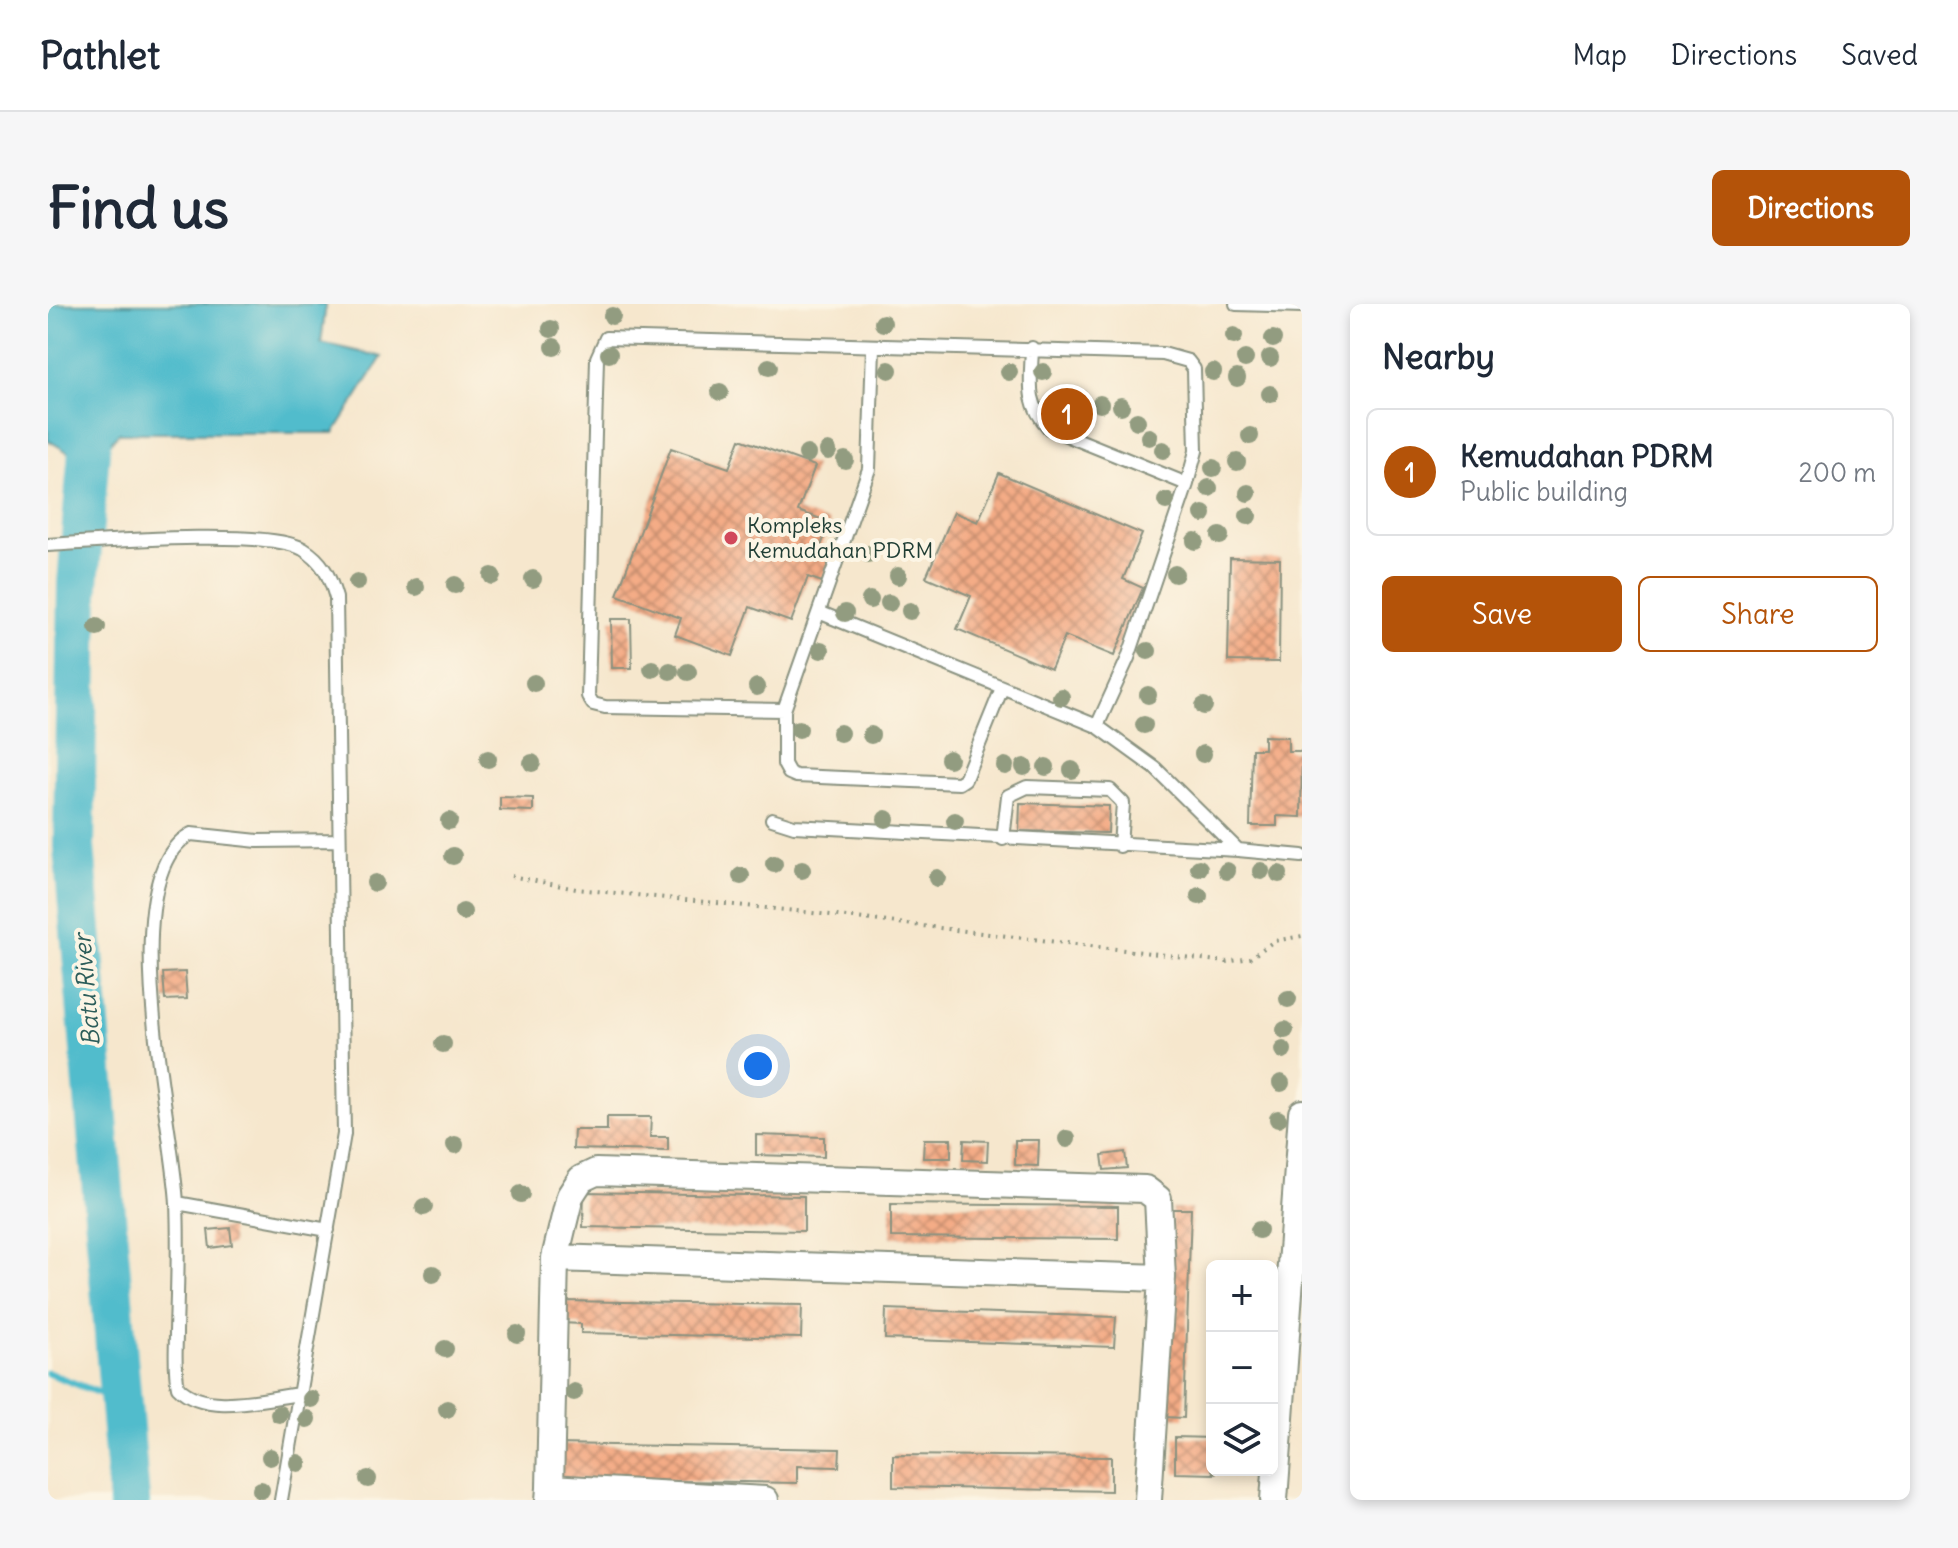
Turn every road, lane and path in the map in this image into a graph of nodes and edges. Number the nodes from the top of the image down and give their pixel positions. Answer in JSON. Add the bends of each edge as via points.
{"nodes":[{"id":1,"x":1236,"y":304,"type":"edge"},
{"id":2,"x":1302,"y":306,"type":"edge"},
{"id":3,"x":873,"y":347,"type":"junction"},
{"id":4,"x":1032,"y":348,"type":"junction"},
{"id":5,"x":1187,"y":484,"type":"junction"},
{"id":6,"x":48,"y":545,"type":"edge"},
{"id":7,"x":821,"y":613,"type":"junction"},
{"id":8,"x":1002,"y":688,"type":"junction"},
{"id":9,"x":784,"y":710,"type":"junction"},
{"id":10,"x":1097,"y":726,"type":"junction"},
{"id":11,"x":772,"y":819,"type":"dead end"},
{"id":12,"x":1003,"y":839,"type":"junction"},
{"id":13,"x":339,"y":840,"type":"junction"},
{"id":14,"x":1120,"y":846,"type":"junction"},
{"id":15,"x":1238,"y":850,"type":"junction"},
{"id":16,"x":1302,"y":856,"type":"edge"},
{"id":17,"x":511,"y":876,"type":"dead end"},
{"id":18,"x":1302,"y":936,"type":"edge"},
{"id":19,"x":1302,"y":1113,"type":"edge"},
{"id":20,"x":177,"y":1203,"type":"junction"},
{"id":21,"x":328,"y":1230,"type":"junction"},
{"id":22,"x":555,"y":1258,"type":"junction"},
{"id":23,"x":1162,"y":1278,"type":"junction"},
{"id":24,"x":300,"y":1394,"type":"junction"},
{"id":25,"x":550,"y":1494,"type":"edge"},
{"id":26,"x":281,"y":1500,"type":"edge"},
{"id":27,"x":765,"y":1500,"type":"edge"},
{"id":28,"x":1148,"y":1500,"type":"edge"},
{"id":29,"x":1274,"y":1500,"type":"edge"}],
"edges":[{"from":1,"to":2,"type":"lane"},
{"from":3,"to":4,"type":"lane"},
{"from":3,"to":7,"type":"lane","via":[[869,469]]},
{"from":3,"to":9,"type":"lane","via":[[614,337],[600,346],[588,696],[593,704],[605,707]]},
{"from":4,"to":5,"type":"lane","via":[[1030,394],[1035,412],[1049,428]]},
{"from":4,"to":5,"type":"lane","via":[[1163,354],[1188,361],[1194,369],[1197,414],[1196,451]]},
{"from":5,"to":10,"type":"lane","via":[[1128,658]]},
{"from":6,"to":13,"type":"lane","via":[[283,541],[318,560],[336,598]]},
{"from":7,"to":8,"type":"lane"},
{"from":7,"to":9,"type":"lane"},
{"from":8,"to":9,"type":"lane","via":[[959,783],[789,773],[784,764]]},
{"from":8,"to":10,"type":"lane"},
{"from":10,"to":15,"type":"lane","via":[[1155,768]]},
{"from":11,"to":12,"type":"lane","via":[[794,826]]},
{"from":12,"to":14,"type":"lane"},
{"from":12,"to":14,"type":"lane","via":[[1008,796],[1027,787],[1110,790],[1123,803]]},
{"from":13,"to":20,"type":"lane","via":[[258,841],[191,834],[170,857],[151,909],[149,957]]},
{"from":13,"to":21,"type":"lane","via":[[344,1134]]},
{"from":14,"to":15,"type":"lane"},
{"from":15,"to":16,"type":"lane"},
{"from":17,"to":18,"type":"path","via":[[576,889],[1226,962],[1250,958],[1274,941]]},
{"from":19,"to":29,"type":"street"},
{"from":20,"to":21,"type":"lane"},
{"from":20,"to":24,"type":"lane","via":[[178,1387],[197,1401]]},
{"from":21,"to":24,"type":"lane"},
{"from":22,"to":23,"type":"street"},
{"from":22,"to":23,"type":"street","via":[[570,1196],[581,1179],[596,1172],[1145,1189],[1158,1199]]},
{"from":22,"to":25,"type":"street"},
{"from":23,"to":28,"type":"street"},
{"from":24,"to":26,"type":"lane"},
{"from":25,"to":27,"type":"street"}]}
